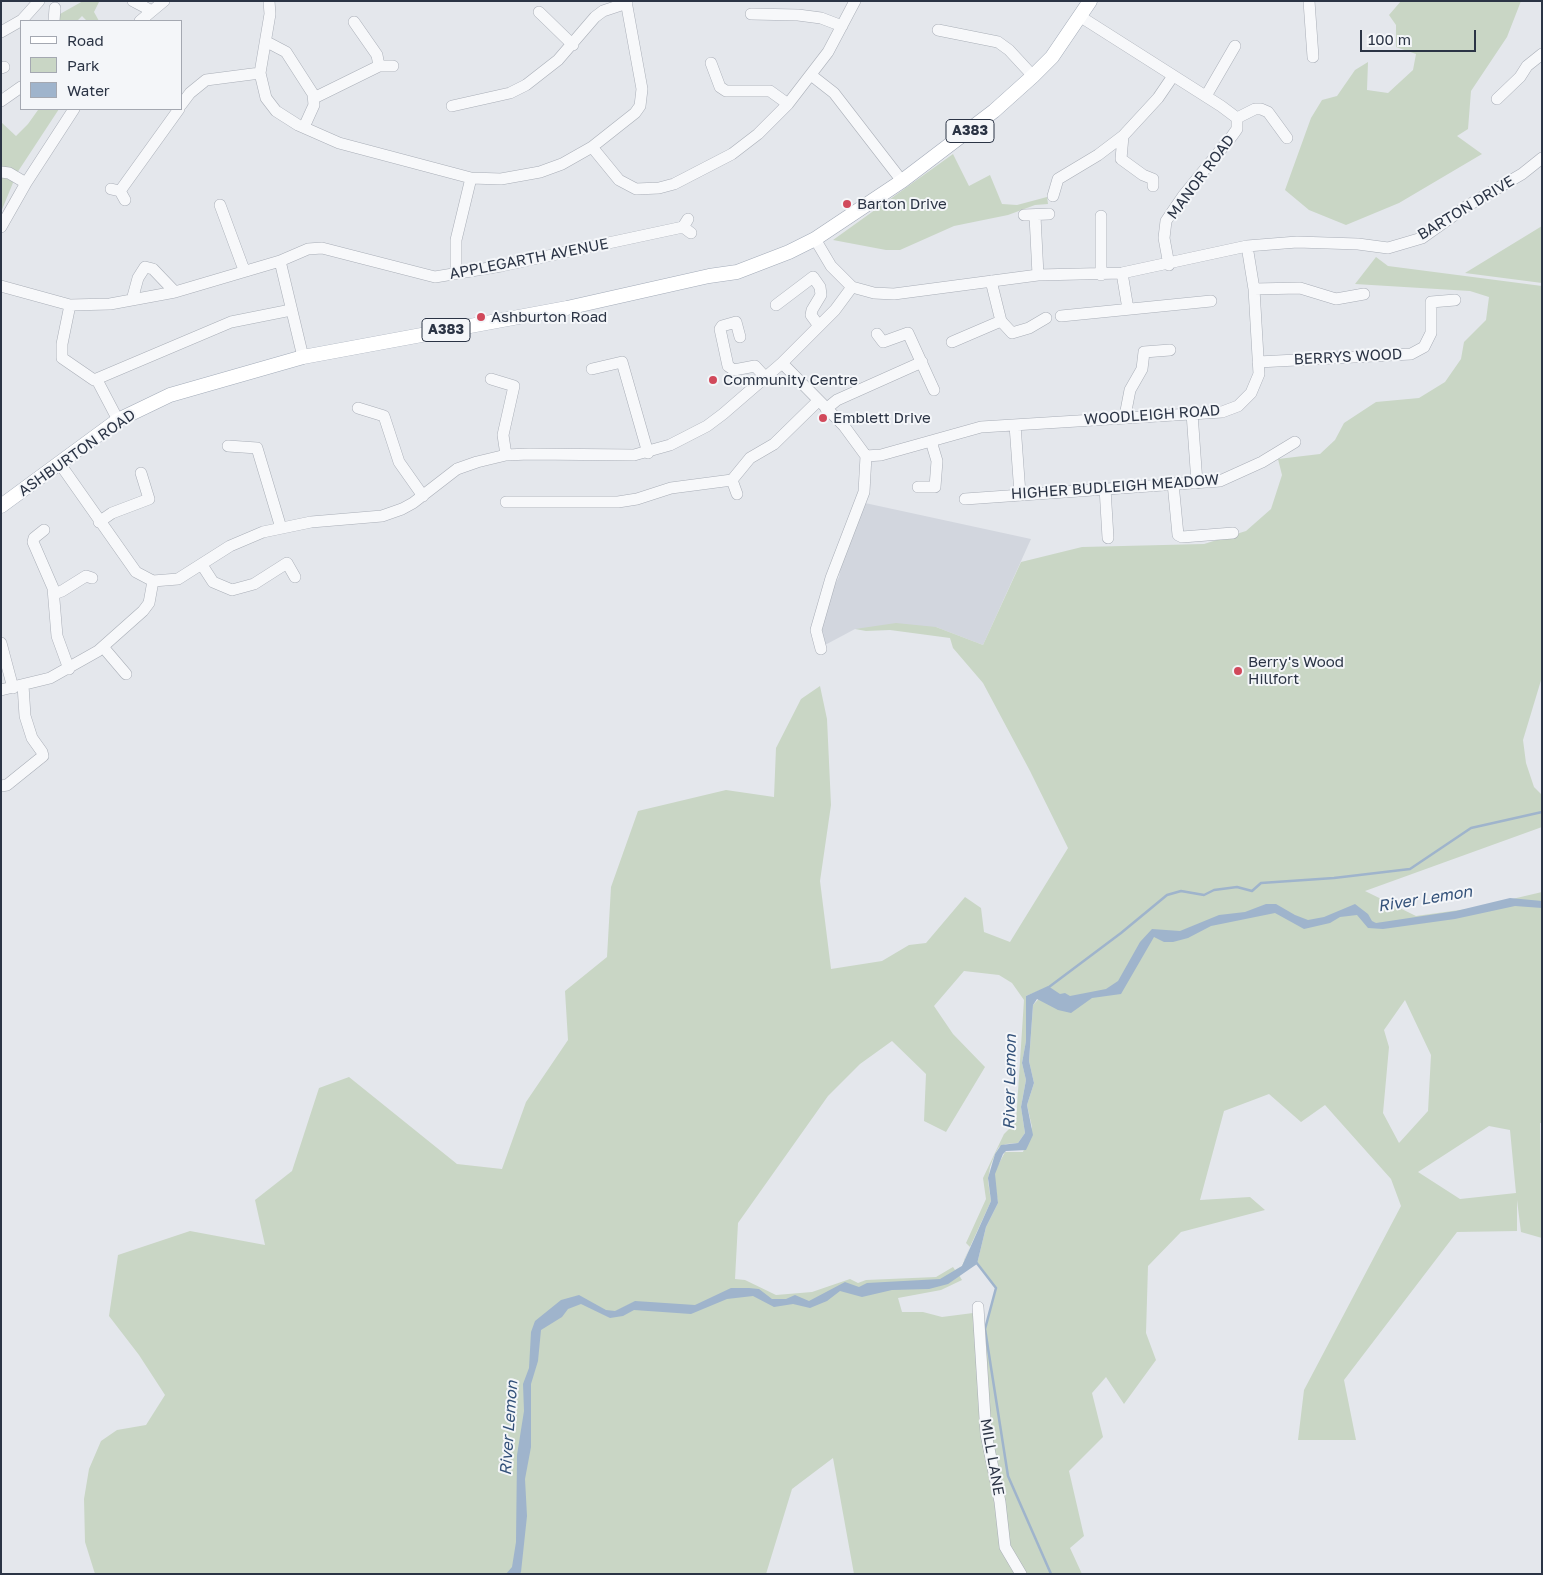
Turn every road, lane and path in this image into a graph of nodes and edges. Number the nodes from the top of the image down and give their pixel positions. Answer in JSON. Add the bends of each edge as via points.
{"nodes":[{"id":1,"x":39,"y":1,"type":"edge"},
{"id":2,"x":133,"y":1,"type":"edge"},
{"id":3,"x":164,"y":1,"type":"edge"},
{"id":4,"x":269,"y":1,"type":"edge"},
{"id":5,"x":855,"y":1,"type":"edge"},
{"id":6,"x":1090,"y":1,"type":"edge"},
{"id":7,"x":1309,"y":1,"type":"edge"},
{"id":8,"x":626,"y":2,"type":"edge"},
{"id":9,"x":56,"y":8,"type":"dead end"},
{"id":10,"x":152,"y":11,"type":"junction"},
{"id":11,"x":537,"y":11,"type":"dead end"},
{"id":12,"x":750,"y":14,"type":"dead end"},
{"id":13,"x":1080,"y":18,"type":"junction"},
{"id":14,"x":22,"y":20,"type":"edge"},
{"id":15,"x":54,"y":20,"type":"edge"},
{"id":16,"x":141,"y":20,"type":"edge"},
{"id":17,"x":20,"y":21,"type":"edge"},
{"id":18,"x":354,"y":22,"type":"dead end"},
{"id":19,"x":842,"y":26,"type":"junction"},
{"id":20,"x":938,"y":30,"type":"dead end"},
{"id":21,"x":1,"y":32,"type":"edge"},
{"id":22,"x":267,"y":42,"type":"junction"},
{"id":23,"x":574,"y":45,"type":"junction"},
{"id":24,"x":1235,"y":46,"type":"dead end"},
{"id":25,"x":1542,"y":54,"type":"edge"},
{"id":26,"x":1313,"y":57,"type":"dead end"},
{"id":27,"x":711,"y":63,"type":"dead end"},
{"id":28,"x":379,"y":66,"type":"junction"},
{"id":29,"x":393,"y":66,"type":"dead end"},
{"id":30,"x":260,"y":73,"type":"junction"},
{"id":31,"x":810,"y":75,"type":"junction"},
{"id":32,"x":1033,"y":76,"type":"junction"},
{"id":33,"x":1173,"y":76,"type":"junction"},
{"id":34,"x":20,"y":88,"type":"edge"},
{"id":35,"x":1498,"y":92,"type":"dead end"},
{"id":36,"x":1206,"y":96,"type":"junction"},
{"id":37,"x":314,"y":98,"type":"junction"},
{"id":38,"x":1,"y":101,"type":"edge"},
{"id":39,"x":182,"y":104,"type":"edge"},
{"id":40,"x":788,"y":104,"type":"junction"},
{"id":41,"x":449,"y":107,"type":"dead end"},
{"id":42,"x":73,"y":110,"type":"edge"},
{"id":43,"x":178,"y":110,"type":"edge"},
{"id":44,"x":1237,"y":118,"type":"junction"},
{"id":45,"x":304,"y":127,"type":"junction"},
{"id":46,"x":1124,"y":136,"type":"junction"},
{"id":47,"x":1287,"y":138,"type":"dead end"},
{"id":48,"x":592,"y":147,"type":"junction"},
{"id":49,"x":1098,"y":155,"type":"junction"},
{"id":50,"x":1542,"y":158,"type":"edge"},
{"id":51,"x":1121,"y":159,"type":"junction"},
{"id":52,"x":1,"y":172,"type":"edge"},
{"id":53,"x":471,"y":178,"type":"junction"},
{"id":54,"x":902,"y":181,"type":"junction"},
{"id":55,"x":26,"y":183,"type":"junction"},
{"id":56,"x":1153,"y":186,"type":"dead end"},
{"id":57,"x":119,"y":193,"type":"dead end"},
{"id":58,"x":1053,"y":196,"type":"dead end"},
{"id":59,"x":219,"y":202,"type":"dead end"},
{"id":60,"x":1049,"y":214,"type":"dead end"},
{"id":61,"x":1100,"y":216,"type":"dead end"},
{"id":62,"x":687,"y":226,"type":"dead end"},
{"id":63,"x":1,"y":228,"type":"edge"},
{"id":64,"x":815,"y":238,"type":"junction"},
{"id":65,"x":1247,"y":246,"type":"junction"},
{"id":66,"x":280,"y":261,"type":"junction"},
{"id":67,"x":1169,"y":265,"type":"junction"},
{"id":68,"x":244,"y":270,"type":"junction"},
{"id":69,"x":456,"y":274,"type":"junction"},
{"id":70,"x":1122,"y":274,"type":"junction"},
{"id":71,"x":1038,"y":275,"type":"junction"},
{"id":72,"x":1102,"y":275,"type":"junction"},
{"id":73,"x":991,"y":281,"type":"junction"},
{"id":74,"x":1,"y":286,"type":"edge"},
{"id":75,"x":852,"y":287,"type":"junction"},
{"id":76,"x":1254,"y":289,"type":"junction"},
{"id":77,"x":175,"y":292,"type":"junction"},
{"id":78,"x":1364,"y":294,"type":"dead end"},
{"id":79,"x":132,"y":300,"type":"junction"},
{"id":80,"x":1211,"y":300,"type":"dead end"},
{"id":81,"x":1455,"y":300,"type":"dead end"},
{"id":82,"x":70,"y":305,"type":"junction"},
{"id":83,"x":776,"y":305,"type":"dead end"},
{"id":84,"x":1128,"y":309,"type":"junction"},
{"id":85,"x":291,"y":310,"type":"junction"},
{"id":86,"x":1002,"y":321,"type":"junction"},
{"id":87,"x":819,"y":326,"type":"junction"},
{"id":88,"x":877,"y":334,"type":"dead end"},
{"id":89,"x":740,"y":337,"type":"dead end"},
{"id":90,"x":952,"y":342,"type":"dead end"},
{"id":91,"x":1170,"y":350,"type":"dead end"},
{"id":92,"x":303,"y":357,"type":"junction"},
{"id":93,"x":922,"y":362,"type":"junction"},
{"id":94,"x":1258,"y":362,"type":"junction"},
{"id":95,"x":782,"y":363,"type":"junction"},
{"id":96,"x":592,"y":369,"type":"dead end"},
{"id":97,"x":766,"y":378,"type":"junction"},
{"id":98,"x":491,"y":379,"type":"dead end"},
{"id":99,"x":97,"y":380,"type":"junction"},
{"id":100,"x":934,"y":390,"type":"dead end"},
{"id":101,"x":818,"y":401,"type":"junction"},
{"id":102,"x":358,"y":408,"type":"dead end"},
{"id":103,"x":826,"y":410,"type":"junction"},
{"id":104,"x":1192,"y":413,"type":"junction"},
{"id":105,"x":1125,"y":416,"type":"junction"},
{"id":106,"x":118,"y":420,"type":"junction"},
{"id":107,"x":1015,"y":425,"type":"junction"},
{"id":108,"x":931,"y":441,"type":"junction"},
{"id":109,"x":1295,"y":442,"type":"dead end"},
{"id":110,"x":228,"y":446,"type":"dead end"},
{"id":111,"x":648,"y":452,"type":"junction"},
{"id":112,"x":506,"y":456,"type":"junction"},
{"id":113,"x":866,"y":456,"type":"junction"},
{"id":114,"x":60,"y":464,"type":"junction"},
{"id":115,"x":141,"y":473,"type":"dead end"},
{"id":116,"x":732,"y":480,"type":"junction"},
{"id":117,"x":1173,"y":483,"type":"junction"},
{"id":118,"x":1196,"y":483,"type":"junction"},
{"id":119,"x":918,"y":487,"type":"dead end"},
{"id":120,"x":1105,"y":488,"type":"junction"},
{"id":121,"x":737,"y":494,"type":"dead end"},
{"id":122,"x":1020,"y":494,"type":"junction"},
{"id":123,"x":422,"y":496,"type":"junction"},
{"id":124,"x":965,"y":499,"type":"dead end"},
{"id":125,"x":506,"y":502,"type":"dead end"},
{"id":126,"x":1,"y":506,"type":"edge"},
{"id":127,"x":99,"y":522,"type":"junction"},
{"id":128,"x":281,"y":528,"type":"junction"},
{"id":129,"x":44,"y":530,"type":"dead end"},
{"id":130,"x":1233,"y":533,"type":"dead end"},
{"id":131,"x":1109,"y":538,"type":"dead end"},
{"id":132,"x":202,"y":565,"type":"junction"},
{"id":133,"x":295,"y":577,"type":"dead end"},
{"id":134,"x":92,"y":578,"type":"dead end"},
{"id":135,"x":153,"y":581,"type":"junction"},
{"id":136,"x":54,"y":594,"type":"junction"},
{"id":137,"x":1,"y":643,"type":"edge"},
{"id":138,"x":103,"y":648,"type":"junction"},
{"id":139,"x":821,"y":649,"type":"dead end"},
{"id":140,"x":69,"y":669,"type":"junction"},
{"id":141,"x":126,"y":674,"type":"dead end"},
{"id":142,"x":12,"y":688,"type":"edge"},
{"id":143,"x":1,"y":786,"type":"edge"},
{"id":144,"x":978,"y":1307,"type":"dead end"},
{"id":145,"x":1020,"y":1574,"type":"edge"}],
"edges":[{"from":1,"to":14,"type":"street"},
{"from":2,"to":10,"type":"street"},
{"from":3,"to":10,"type":"street"},
{"from":4,"to":22,"type":"street"},
{"from":5,"to":19,"type":"street"},
{"from":6,"to":13,"type":"main road","name":"ASHBURTON ROAD","number":"A383"},
{"from":7,"to":26,"type":"street"},
{"from":8,"to":23,"type":"street","via":[[595,17]]},
{"from":8,"to":48,"type":"street","via":[[642,98],[635,113]]},
{"from":9,"to":15,"type":"street"},
{"from":10,"to":16,"type":"street"},
{"from":11,"to":23,"type":"street"},
{"from":12,"to":19,"type":"street","via":[[798,15],[821,18]]},
{"from":13,"to":32,"type":"main road","name":"ASHBURTON ROAD","number":"A383","via":[[1052,57]]},
{"from":13,"to":33,"type":"street","name":"MANOR ROAD"},
{"from":17,"to":21,"type":"street"},
{"from":18,"to":28,"type":"street","via":[[377,55]]},
{"from":19,"to":31,"type":"street"},
{"from":20,"to":32,"type":"street","via":[[998,42]]},
{"from":22,"to":30,"type":"street"},
{"from":22,"to":37,"type":"street","via":[[286,52]]},
{"from":23,"to":41,"type":"street","via":[[544,73],[510,94]]},
{"from":24,"to":36,"type":"street"},
{"from":25,"to":35,"type":"street"},
{"from":27,"to":40,"type":"street","via":[[720,87],[726,91],[770,90]]},
{"from":28,"to":29,"type":"street"},
{"from":28,"to":37,"type":"street"},
{"from":30,"to":39,"type":"street","via":[[206,80]]},
{"from":30,"to":45,"type":"street","via":[[266,98],[276,111]]},
{"from":31,"to":40,"type":"street"},
{"from":31,"to":54,"type":"street","via":[[834,93]]},
{"from":32,"to":54,"type":"main road","name":"ASHBURTON ROAD","number":"A383","via":[[967,133]]},
{"from":33,"to":36,"type":"street","name":"MANOR ROAD"},
{"from":33,"to":46,"type":"street"},
{"from":34,"to":38,"type":"street"},
{"from":36,"to":44,"type":"street","name":"MANOR ROAD"},
{"from":37,"to":45,"type":"street","via":[[314,106]]},
{"from":40,"to":48,"type":"street","via":[[732,154],[659,188],[627,186],[614,176]]},
{"from":42,"to":55,"type":"street"},
{"from":43,"to":57,"type":"street"},
{"from":44,"to":47,"type":"street","name":"MANOR ROAD","via":[[1261,109],[1268,112]]},
{"from":44,"to":67,"type":"street","name":"MANOR ROAD","via":[[1237,129],[1166,221],[1164,238]]},
{"from":45,"to":53,"type":"street","via":[[339,143]]},
{"from":46,"to":49,"type":"street"},
{"from":46,"to":51,"type":"street"},
{"from":48,"to":53,"type":"street","via":[[540,172],[501,179]]},
{"from":49,"to":51,"type":"street"},
{"from":49,"to":58,"type":"street","via":[[1058,179]]},
{"from":50,"to":65,"type":"street","name":"BARTON DRIVE","via":[[1422,238],[1388,248],[1297,242]]},
{"from":51,"to":56,"type":"street","via":[[1153,179]]},
{"from":52,"to":55,"type":"street"},
{"from":53,"to":69,"type":"street","via":[[456,240]]},
{"from":54,"to":64,"type":"main road","name":"ASHBURTON ROAD","number":"A383"},
{"from":55,"to":63,"type":"street"},
{"from":59,"to":68,"type":"street"},
{"from":60,"to":71,"type":"street","via":[[1030,215]]},
{"from":61,"to":72,"type":"street"},
{"from":62,"to":69,"type":"street","name":"APPLEGARTH AVENUE"},
{"from":64,"to":75,"type":"street","via":[[831,266]]},
{"from":64,"to":92,"type":"main road","name":"ASHBURTON ROAD","number":"A383","via":[[737,272],[557,310]]},
{"from":65,"to":67,"type":"street","name":"BARTON DRIVE"},
{"from":65,"to":76,"type":"street","name":"WOODLEIGH ROAD"},
{"from":66,"to":68,"type":"street","name":"APPLEGARTH AVENUE"},
{"from":66,"to":69,"type":"street","name":"APPLEGARTH AVENUE","via":[[308,249],[322,248],[420,274],[436,277]]},
{"from":66,"to":85,"type":"street"},
{"from":67,"to":70,"type":"street","name":"BARTON DRIVE"},
{"from":68,"to":77,"type":"street","name":"APPLEGARTH AVENUE"},
{"from":70,"to":72,"type":"street","name":"BARTON DRIVE"},
{"from":70,"to":84,"type":"street"},
{"from":71,"to":72,"type":"street","name":"BARTON DRIVE"},
{"from":71,"to":73,"type":"street","name":"BARTON DRIVE"},
{"from":73,"to":75,"type":"street","name":"BARTON DRIVE","via":[[894,294]]},
{"from":73,"to":86,"type":"street"},
{"from":74,"to":82,"type":"street","name":"APPLEGARTH AVENUE"},
{"from":75,"to":87,"type":"street"},
{"from":76,"to":78,"type":"street","via":[[1300,288],[1336,299]]},
{"from":76,"to":94,"type":"street","name":"WOODLEIGH ROAD"},
{"from":77,"to":79,"type":"street","name":"APPLEGARTH AVENUE"},
{"from":77,"to":79,"type":"street","via":[[153,270],[145,267],[135,285]]},
{"from":79,"to":82,"type":"street","name":"APPLEGARTH AVENUE"},
{"from":80,"to":84,"type":"street"},
{"from":81,"to":94,"type":"street","name":"BERRYS WOOD","via":[[1431,302],[1431,333],[1424,347],[1410,354]]},
{"from":82,"to":99,"type":"street","via":[[62,358],[90,380]]},
{"from":83,"to":87,"type":"street","via":[[813,277],[821,295],[811,315]]},
{"from":84,"to":86,"type":"street","via":[[1052,317],[1017,333],[1007,330]]},
{"from":85,"to":92,"type":"street"},
{"from":85,"to":99,"type":"street","via":[[231,322]]},
{"from":86,"to":90,"type":"street"},
{"from":87,"to":95,"type":"street"},
{"from":88,"to":93,"type":"street","via":[[883,342],[908,333]]},
{"from":89,"to":97,"type":"street","via":[[736,322],[720,329],[728,366],[734,370],[755,366]]},
{"from":91,"to":105,"type":"street","via":[[1144,352],[1142,369],[1130,390]]},
{"from":92,"to":106,"type":"main road","name":"ASHBURTON ROAD","number":"A383","via":[[170,395]]},
{"from":93,"to":100,"type":"street"},
{"from":93,"to":103,"type":"street","via":[[837,400]]},
{"from":94,"to":104,"type":"street","name":"WOODLEIGH ROAD","via":[[1256,384],[1238,406],[1222,412]]},
{"from":95,"to":97,"type":"street"},
{"from":95,"to":101,"type":"street"},
{"from":96,"to":111,"type":"street","via":[[622,362]]},
{"from":97,"to":111,"type":"street","via":[[707,426]]},
{"from":98,"to":112,"type":"street","via":[[514,386],[503,434]]},
{"from":99,"to":106,"type":"street"},
{"from":101,"to":103,"type":"street"},
{"from":101,"to":116,"type":"street","via":[[774,444],[750,458]]},
{"from":102,"to":123,"type":"street","via":[[384,416],[399,462]]},
{"from":103,"to":113,"type":"street","via":[[844,426]]},
{"from":104,"to":105,"type":"street","name":"WOODLEIGH ROAD"},
{"from":104,"to":118,"type":"street"},
{"from":105,"to":107,"type":"street","name":"WOODLEIGH ROAD"},
{"from":106,"to":114,"type":"main road","name":"ASHBURTON ROAD","number":"A383"},
{"from":107,"to":108,"type":"street","name":"WOODLEIGH ROAD","via":[[981,426]]},
{"from":107,"to":122,"type":"street"},
{"from":108,"to":113,"type":"street","name":"WOODLEIGH ROAD","via":[[881,456]]},
{"from":108,"to":119,"type":"street","via":[[940,489]]},
{"from":109,"to":118,"type":"street","name":"HIGHER BUDLEIGH MEADOW","via":[[1230,478]]},
{"from":110,"to":128,"type":"street","via":[[257,448]]},
{"from":111,"to":112,"type":"street"},
{"from":112,"to":123,"type":"street","via":[[457,470]]},
{"from":113,"to":139,"type":"street","via":[[864,492],[830,578],[816,630]]},
{"from":114,"to":126,"type":"main road","name":"ASHBURTON ROAD","number":"A383"},
{"from":114,"to":127,"type":"street"},
{"from":115,"to":127,"type":"street","via":[[149,498]]},
{"from":116,"to":121,"type":"street"},
{"from":116,"to":125,"type":"street","via":[[671,488],[618,502]]},
{"from":117,"to":118,"type":"street","name":"HIGHER BUDLEIGH MEADOW"},
{"from":117,"to":120,"type":"street","name":"HIGHER BUDLEIGH MEADOW"},
{"from":117,"to":130,"type":"street","via":[[1178,534],[1182,537]]},
{"from":120,"to":122,"type":"street","name":"HIGHER BUDLEIGH MEADOW"},
{"from":120,"to":131,"type":"street"},
{"from":122,"to":124,"type":"street","name":"HIGHER BUDLEIGH MEADOW","via":[[986,492]]},
{"from":123,"to":128,"type":"street","via":[[402,509],[382,516]]},
{"from":127,"to":135,"type":"street","via":[[130,565]]},
{"from":128,"to":132,"type":"street","via":[[230,546]]},
{"from":129,"to":136,"type":"street","via":[[33,542]]},
{"from":132,"to":133,"type":"street","via":[[213,582],[232,590],[254,584],[287,563]]},
{"from":132,"to":135,"type":"street","via":[[178,579]]},
{"from":134,"to":136,"type":"street","via":[[86,576]]},
{"from":135,"to":138,"type":"street","via":[[149,603]]},
{"from":136,"to":140,"type":"street","via":[[57,636]]},
{"from":137,"to":142,"type":"street"},
{"from":138,"to":140,"type":"street"},
{"from":138,"to":141,"type":"street"},
{"from":140,"to":142,"type":"street","via":[[50,678]]},
{"from":142,"to":143,"type":"street","via":[[32,738],[43,756]]},
{"from":144,"to":145,"type":"street","name":"MILL LANE","via":[[986,1434],[1000,1502],[1005,1547]]}]}
